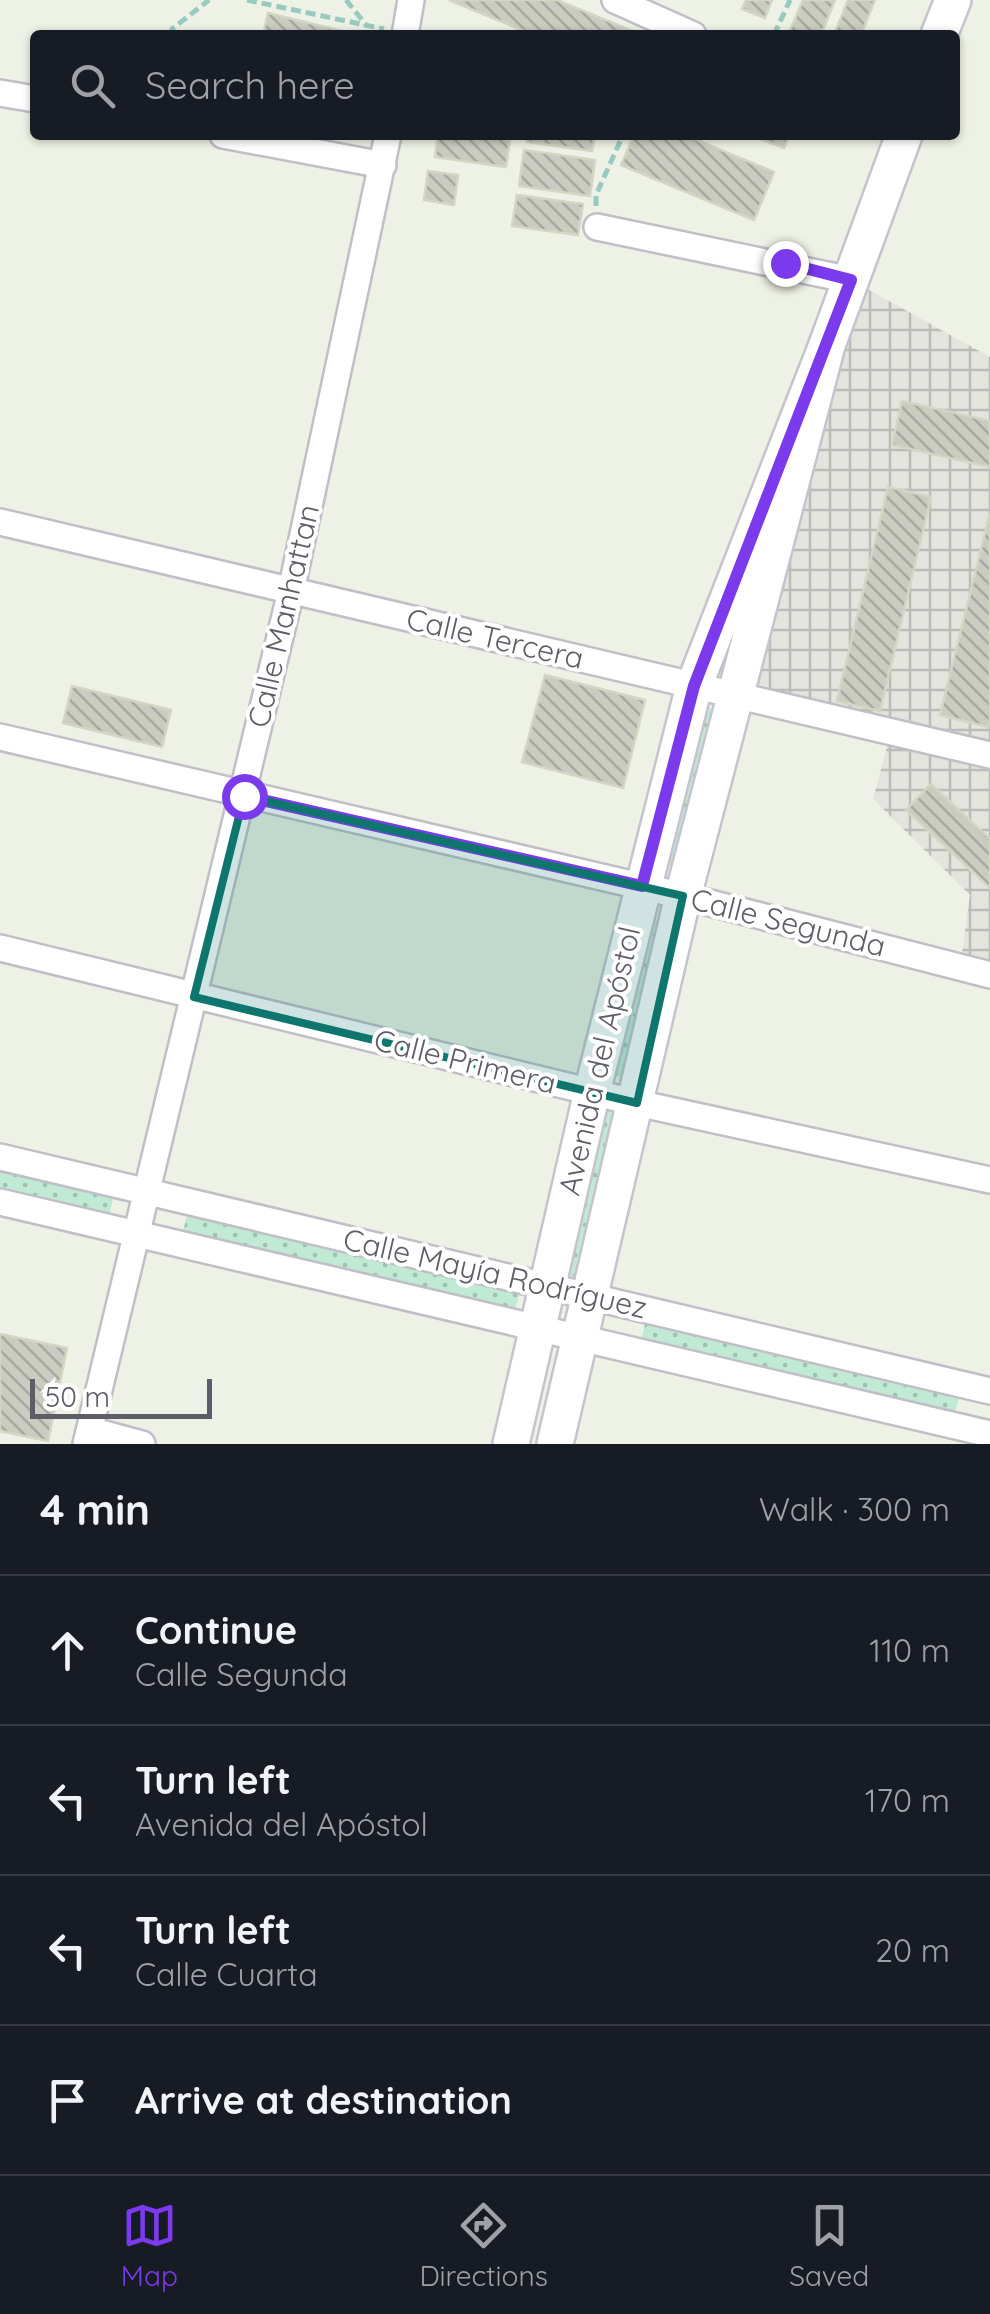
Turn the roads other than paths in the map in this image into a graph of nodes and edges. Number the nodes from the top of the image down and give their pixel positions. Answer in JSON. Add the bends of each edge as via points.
{"nodes":[{"id":1,"x":411,"y":0,"type":"edge"},
{"id":2,"x":615,"y":0,"type":"edge"},
{"id":3,"x":953,"y":0,"type":"edge"},
{"id":4,"x":406,"y":30,"type":"edge"},
{"id":5,"x":682,"y":30,"type":"edge"},
{"id":6,"x":941,"y":30,"type":"edge"},
{"id":7,"x":0,"y":93,"type":"edge"},
{"id":8,"x":30,"y":99,"type":"edge"},
{"id":9,"x":250,"y":140,"type":"edge"},
{"id":10,"x":387,"y":140,"type":"edge"},
{"id":11,"x":902,"y":140,"type":"edge"},
{"id":12,"x":383,"y":165,"type":"junction"},
{"id":13,"x":597,"y":227,"type":"road end"},
{"id":14,"x":851,"y":280,"type":"junction"},
{"id":15,"x":827,"y":344,"type":"junction"},
{"id":16,"x":0,"y":522,"type":"edge"},
{"id":17,"x":291,"y":591,"type":"junction"},
{"id":18,"x":694,"y":686,"type":"junction"},
{"id":19,"x":735,"y":695,"type":"junction"},
{"id":20,"x":0,"y":737,"type":"edge"},
{"id":21,"x":990,"y":755,"type":"edge"},
{"id":22,"x":244,"y":796,"type":"junction"},
{"id":23,"x":642,"y":886,"type":"junction"},
{"id":24,"x":683,"y":896,"type":"junction"},
{"id":25,"x":0,"y":948,"type":"edge"},
{"id":26,"x":990,"y":975,"type":"edge"},
{"id":27,"x":194,"y":996,"type":"junction"},
{"id":28,"x":592,"y":1092,"type":"junction"},
{"id":29,"x":637,"y":1103,"type":"junction"},
{"id":30,"x":0,"y":1157,"type":"edge"},
{"id":31,"x":990,"y":1180,"type":"edge"},
{"id":32,"x":146,"y":1192,"type":"junction"},
{"id":33,"x":0,"y":1202,"type":"edge"},
{"id":34,"x":136,"y":1234,"type":"junction"},
{"id":35,"x":546,"y":1286,"type":"junction"},
{"id":36,"x":590,"y":1297,"type":"junction"},
{"id":37,"x":537,"y":1328,"type":"junction"},
{"id":38,"x":580,"y":1338,"type":"junction"},
{"id":39,"x":990,"y":1392,"type":"edge"},
{"id":40,"x":988,"y":1433,"type":"edge"},
{"id":41,"x":88,"y":1437,"type":"edge"},
{"id":42,"x":142,"y":1444,"type":"edge"},
{"id":43,"x":510,"y":1444,"type":"edge"},
{"id":44,"x":555,"y":1444,"type":"edge"}],
"edges":[{"from":1,"to":4,"type":"street"},
{"from":2,"to":5,"type":"street"},
{"from":3,"to":6,"type":"street"},
{"from":7,"to":8,"type":"street"},
{"from":9,"to":12,"type":"street"},
{"from":10,"to":12,"type":"street","name":"Calle Manhattan"},
{"from":11,"to":14,"type":"street","name":"Avenida del Apóstol"},
{"from":12,"to":17,"type":"street","name":"Calle Manhattan"},
{"from":13,"to":14,"type":"street"},
{"from":14,"to":15,"type":"street","name":"Avenida del Apóstol"},
{"from":15,"to":18,"type":"street","name":"Avenida del Apóstol"},
{"from":15,"to":19,"type":"street","name":"Avenida del Apóstol"},
{"from":16,"to":17,"type":"street","name":"Calle Tercera"},
{"from":17,"to":18,"type":"street","name":"Calle Tercera"},
{"from":17,"to":22,"type":"street","name":"Calle Manhattan"},
{"from":18,"to":19,"type":"street","name":"Calle Tercera"},
{"from":18,"to":23,"type":"street","name":"Avenida del Apóstol"},
{"from":19,"to":21,"type":"street","name":"Calle Tercera"},
{"from":19,"to":24,"type":"street","name":"Avenida del Apóstol"},
{"from":20,"to":22,"type":"street","name":"Calle Segunda"},
{"from":22,"to":23,"type":"street","name":"Calle Segunda"},
{"from":22,"to":27,"type":"street","name":"Calle Manhattan"},
{"from":23,"to":24,"type":"street","name":"Calle Segunda"},
{"from":23,"to":28,"type":"street","name":"Avenida del Apóstol"},
{"from":24,"to":26,"type":"street","name":"Calle Segunda"},
{"from":24,"to":29,"type":"street","name":"Avenida del Apóstol"},
{"from":25,"to":27,"type":"street","name":"Calle Primera"},
{"from":27,"to":28,"type":"street","name":"Calle Primera"},
{"from":27,"to":32,"type":"street","name":"Calle Manhattan"},
{"from":28,"to":29,"type":"street","name":"Calle Primera"},
{"from":28,"to":35,"type":"street","name":"Avenida del Apóstol"},
{"from":29,"to":31,"type":"street","name":"Calle Primera"},
{"from":29,"to":36,"type":"street","name":"Avenida del Apóstol"},
{"from":30,"to":32,"type":"street","name":"Calle Mayía Rodríguez"},
{"from":32,"to":34,"type":"street","name":"Calle Manhattan"},
{"from":32,"to":35,"type":"street","name":"Calle Mayía Rodríguez"},
{"from":33,"to":34,"type":"street","name":"Calle Mayía Rodríguez"},
{"from":34,"to":37,"type":"street","name":"Calle Mayía Rodríguez"},
{"from":34,"to":41,"type":"street","name":"Calle Manhattan"},
{"from":35,"to":36,"type":"street","name":"Calle Mayía Rodríguez"},
{"from":35,"to":37,"type":"street","name":"Avenida del Apóstol"},
{"from":36,"to":38,"type":"street","name":"Avenida del Apóstol"},
{"from":36,"to":39,"type":"street","name":"Calle Mayía Rodríguez"},
{"from":37,"to":38,"type":"street","name":"Calle Mayía Rodríguez"},
{"from":37,"to":43,"type":"street","name":"Avenida del Apóstol"},
{"from":38,"to":40,"type":"street","name":"Calle Mayía Rodríguez"},
{"from":38,"to":44,"type":"street","name":"Avenida del Apóstol"},
{"from":41,"to":42,"type":"street"}]}
